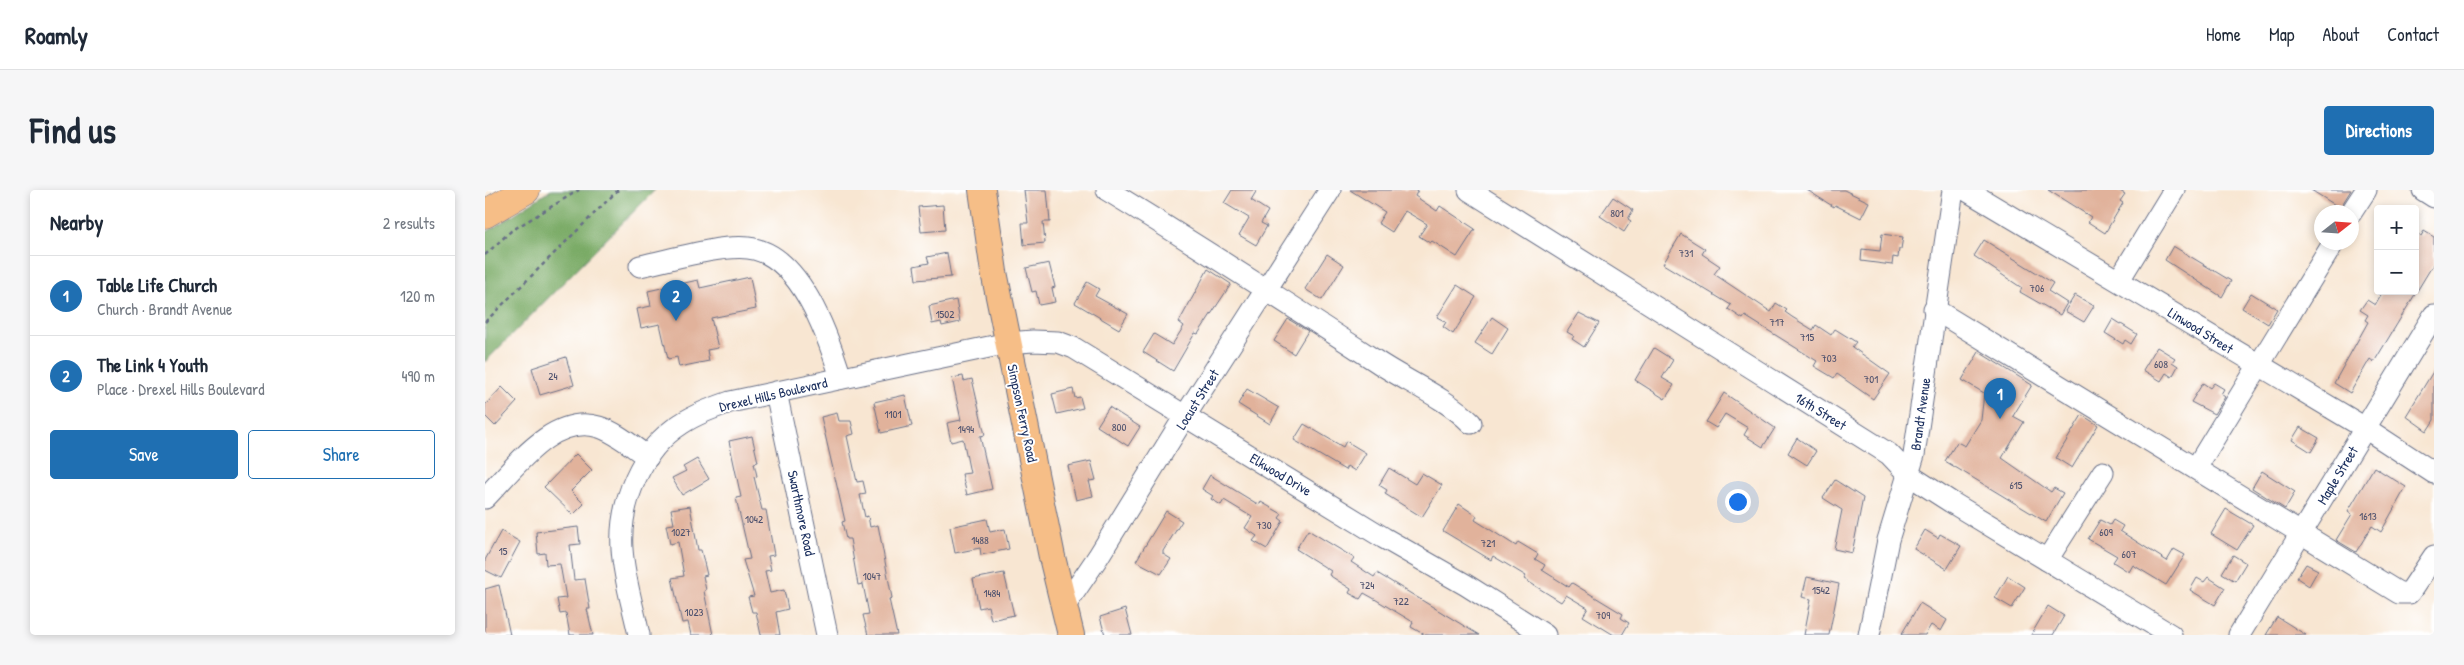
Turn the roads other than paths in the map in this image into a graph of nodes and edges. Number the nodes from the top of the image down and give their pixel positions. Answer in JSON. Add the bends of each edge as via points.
{"nodes":[{"id":1,"x":499,"y":190,"type":"edge"},
{"id":2,"x":526,"y":190,"type":"edge"},
{"id":3,"x":982,"y":190,"type":"edge"},
{"id":4,"x":1107,"y":190,"type":"edge"},
{"id":5,"x":1330,"y":190,"type":"edge"},
{"id":6,"x":1469,"y":190,"type":"edge"},
{"id":7,"x":1953,"y":190,"type":"edge"},
{"id":8,"x":1966,"y":190,"type":"edge"},
{"id":9,"x":2174,"y":190,"type":"edge"},
{"id":10,"x":2366,"y":190,"type":"edge"},
{"id":11,"x":2423,"y":190,"type":"edge"},
{"id":12,"x":2434,"y":196,"type":"edge"},
{"id":13,"x":485,"y":202,"type":"edge"},
{"id":14,"x":2356,"y":205,"type":"edge"},
{"id":15,"x":485,"y":214,"type":"edge"},
{"id":16,"x":2329,"y":250,"type":"edge"},
{"id":17,"x":639,"y":266,"type":"dead end"},
{"id":18,"x":2119,"y":280,"type":"junction"},
{"id":19,"x":1266,"y":290,"type":"junction"},
{"id":20,"x":1934,"y":310,"type":"junction"},
{"id":21,"x":2434,"y":315,"type":"edge"},
{"id":22,"x":1008,"y":343,"type":"junction"},
{"id":23,"x":2258,"y":366,"type":"junction"},
{"id":24,"x":841,"y":378,"type":"junction"},
{"id":25,"x":776,"y":392,"type":"junction"},
{"id":26,"x":1185,"y":416,"type":"junction"},
{"id":27,"x":1471,"y":423,"type":"dead end"},
{"id":28,"x":2365,"y":428,"type":"junction"},
{"id":29,"x":648,"y":457,"type":"junction"},
{"id":30,"x":2196,"y":468,"type":"junction"},
{"id":31,"x":2103,"y":472,"type":"dead end"},
{"id":32,"x":2434,"y":473,"type":"edge"},
{"id":33,"x":1909,"y":475,"type":"junction"},
{"id":34,"x":485,"y":498,"type":"edge"},
{"id":35,"x":2301,"y":534,"type":"junction"},
{"id":36,"x":2434,"y":556,"type":"edge"},
{"id":37,"x":2047,"y":560,"type":"junction"},
{"id":38,"x":1064,"y":607,"type":"junction"},
{"id":39,"x":639,"y":635,"type":"edge"},
{"id":40,"x":827,"y":635,"type":"edge"},
{"id":41,"x":1071,"y":635,"type":"edge"},
{"id":42,"x":1545,"y":635,"type":"edge"},
{"id":43,"x":1869,"y":635,"type":"edge"},
{"id":44,"x":2171,"y":635,"type":"edge"},
{"id":45,"x":2239,"y":635,"type":"edge"}],
"edges":[{"from":1,"to":13,"type":"highway"},
{"from":2,"to":15,"type":"highway"},
{"from":3,"to":22,"type":"main road","name":"Simpson Ferry Road","via":[[992,264]]},
{"from":4,"to":19,"type":"street"},
{"from":5,"to":19,"type":"street","name":"Locust Street"},
{"from":6,"to":33,"type":"street","name":"16th Street","via":[[1889,454]]},
{"from":7,"to":20,"type":"street","name":"Brandt Avenue"},
{"from":8,"to":18,"type":"street","name":"Linwood Street"},
{"from":9,"to":18,"type":"street"},
{"from":10,"to":14,"type":"street"},
{"from":11,"to":12,"type":"street"},
{"from":16,"to":23,"type":"street"},
{"from":17,"to":24,"type":"street","via":[[725,249],[747,248],[769,254],[787,270],[820,317]]},
{"from":18,"to":23,"type":"street","name":"Linwood Street"},
{"from":19,"to":26,"type":"street","name":"Locust Street"},
{"from":19,"to":27,"type":"street","via":[[1395,374],[1459,411]]},
{"from":20,"to":30,"type":"street"},
{"from":20,"to":33,"type":"street","name":"Brandt Avenue"},
{"from":21,"to":28,"type":"street","name":"Maple Street"},
{"from":22,"to":24,"type":"street","name":"Drexel Hills Boulevard"},
{"from":22,"to":26,"type":"street","name":"Elkwood Drive","via":[[1057,342],[1074,348]]},
{"from":22,"to":38,"type":"main road","name":"Simpson Ferry Road"},
{"from":23,"to":28,"type":"street","name":"Linwood Street"},
{"from":23,"to":30,"type":"street"},
{"from":24,"to":25,"type":"street","name":"Drexel Hills Boulevard"},
{"from":25,"to":29,"type":"street","name":"Drexel Hills Boulevard","via":[[704,411],[664,437]]},
{"from":25,"to":40,"type":"street","name":"Swarthmore Road"},
{"from":26,"to":38,"type":"street","name":"Locust Street"},
{"from":26,"to":42,"type":"street","name":"Elkwood Drive"},
{"from":28,"to":32,"type":"street","name":"Linwood Street"},
{"from":28,"to":35,"type":"street","name":"Maple Street"},
{"from":29,"to":34,"type":"street","via":[[600,427],[572,425],[553,433],[537,446]]},
{"from":29,"to":39,"type":"street","name":"Drexel Hills Boulevard","via":[[627,500],[622,522],[627,585]]},
{"from":30,"to":35,"type":"street"},
{"from":31,"to":37,"type":"street"},
{"from":33,"to":37,"type":"street","name":"16th Street"},
{"from":33,"to":43,"type":"street","name":"Brandt Avenue","via":[[1887,540]]},
{"from":35,"to":36,"type":"street","via":[[2399,593],[2409,593]]},
{"from":35,"to":45,"type":"street","name":"Maple Street"},
{"from":37,"to":44,"type":"street","name":"16th Street"},
{"from":38,"to":41,"type":"main road","name":"Simpson Ferry Road"}]}
